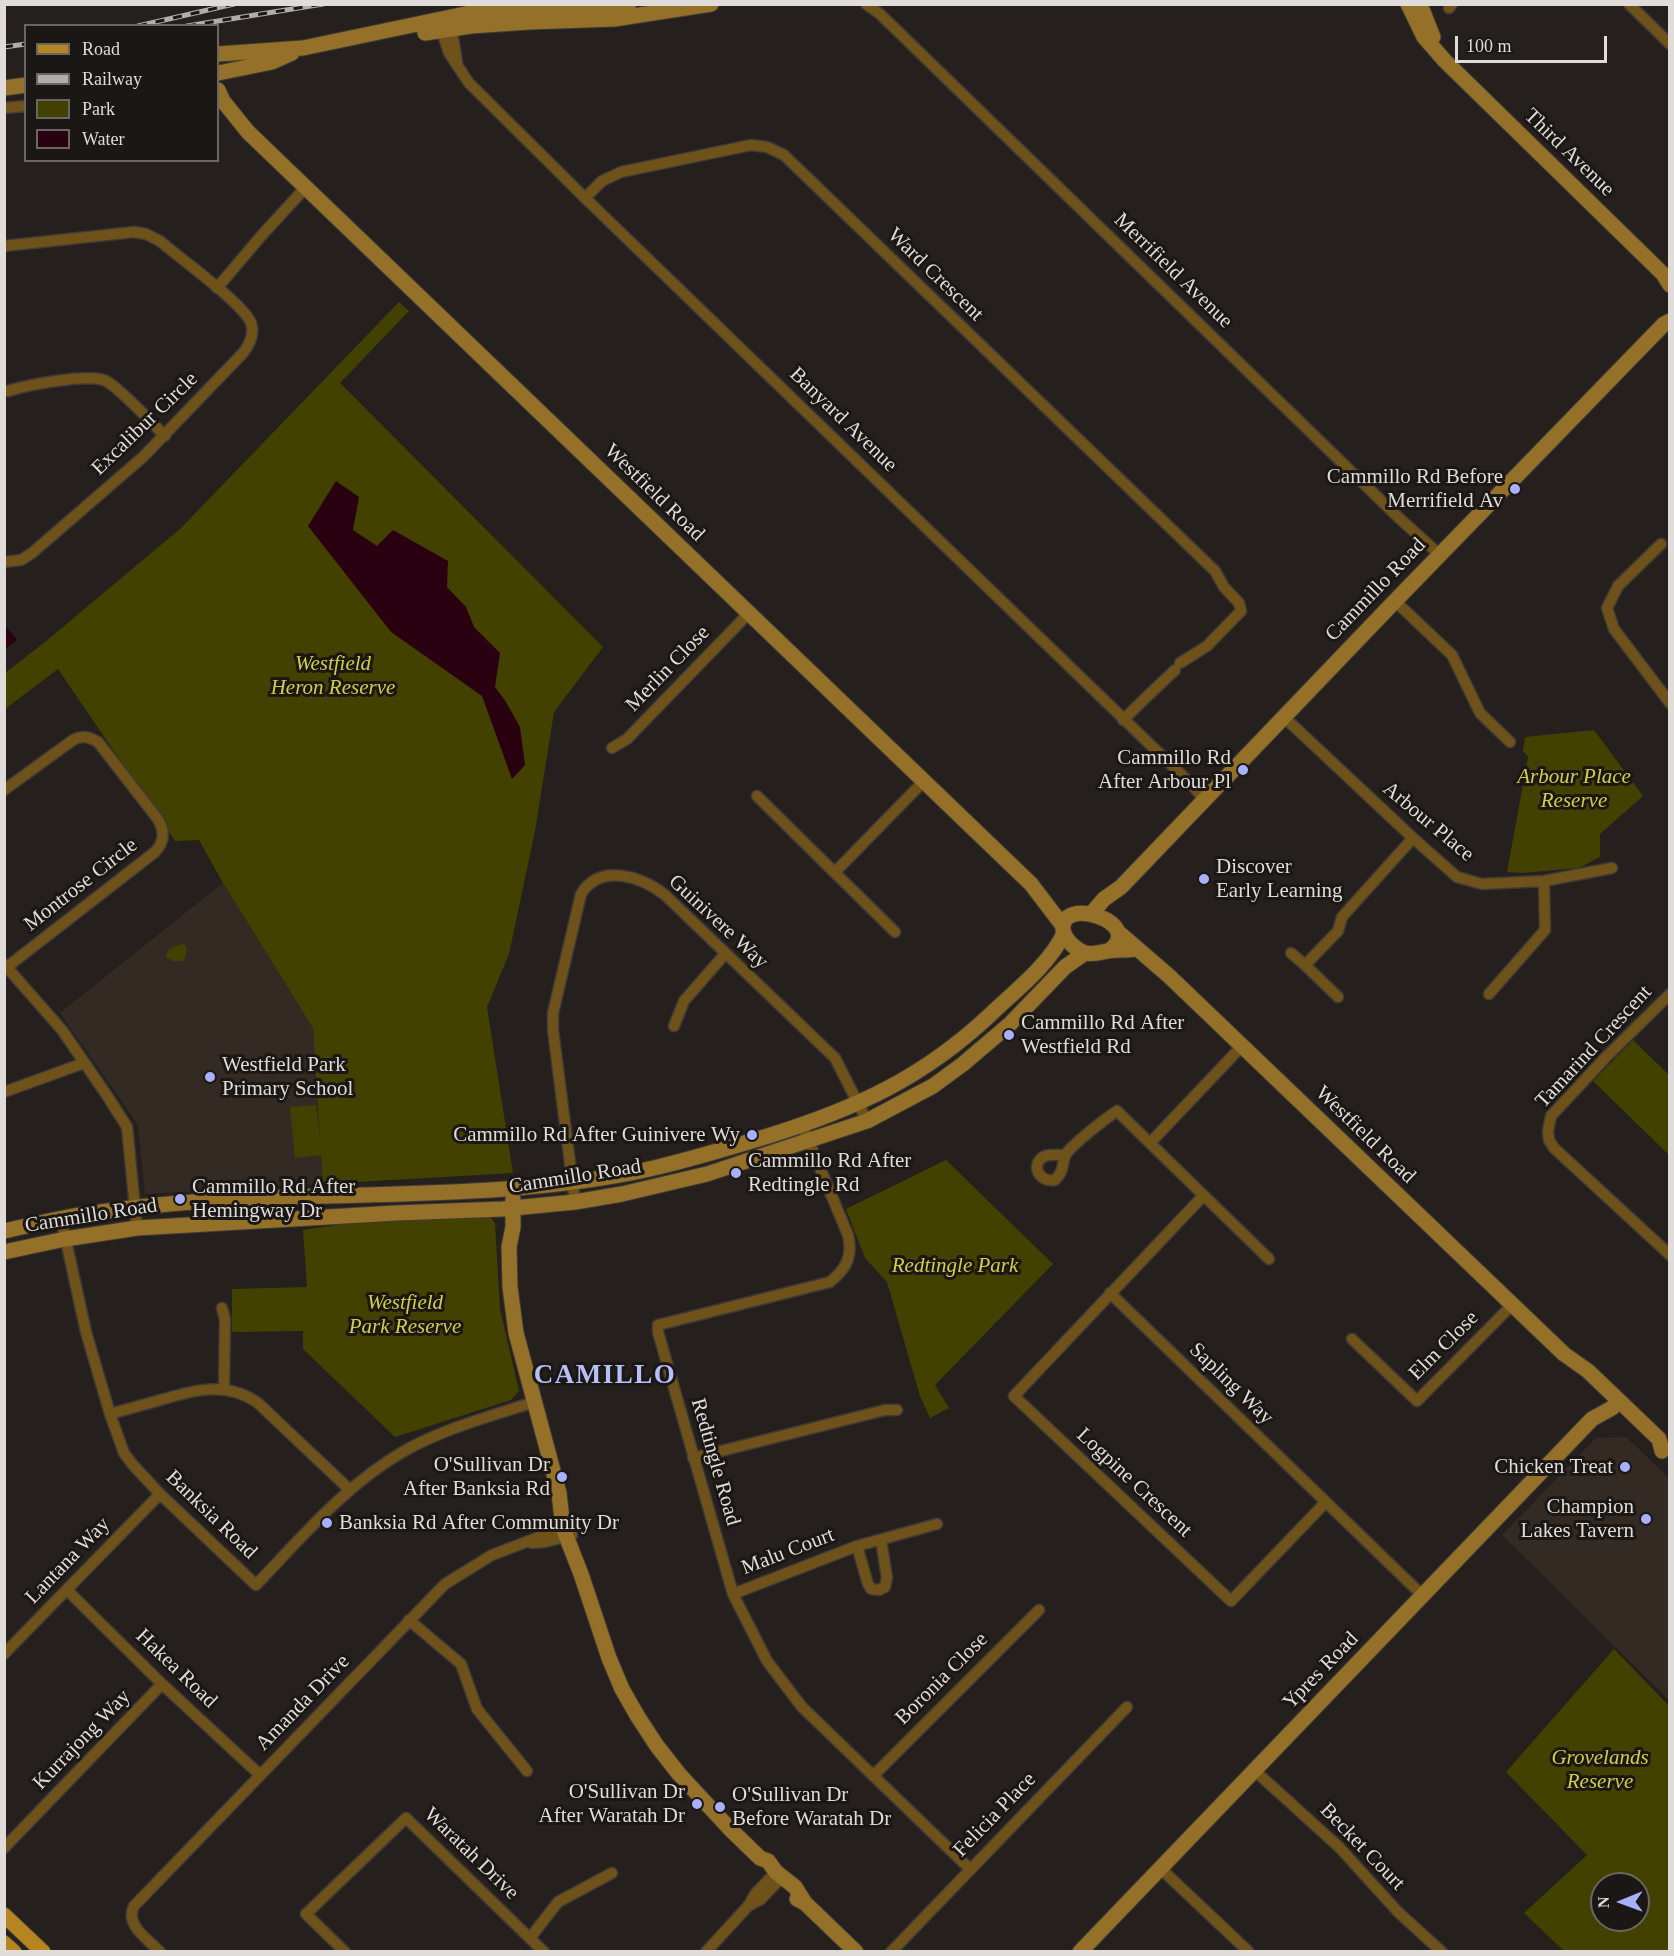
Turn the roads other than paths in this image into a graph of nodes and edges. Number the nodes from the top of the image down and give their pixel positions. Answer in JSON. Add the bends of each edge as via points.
{"nodes":[{"id":1,"x":629,"y":4,"type":"edge"},
{"id":2,"x":711,"y":4,"type":"edge"},
{"id":3,"x":866,"y":4,"type":"edge"},
{"id":4,"x":1408,"y":4,"type":"edge"},
{"id":5,"x":1420,"y":4,"type":"edge"},
{"id":6,"x":1629,"y":4,"type":"edge"},
{"id":7,"x":877,"y":9,"type":"edge"},
{"id":8,"x":506,"y":10,"type":"junction"},
{"id":9,"x":561,"y":21,"type":"junction"},
{"id":10,"x":445,"y":24,"type":"junction"},
{"id":11,"x":1670,"y":44,"type":"edge"},
{"id":12,"x":303,"y":48,"type":"junction"},
{"id":13,"x":219,"y":54,"type":"edge"},
{"id":14,"x":1445,"y":61,"type":"junction"},
{"id":15,"x":219,"y":73,"type":"edge"},
{"id":16,"x":24,"y":85,"type":"edge"},
{"id":17,"x":4,"y":88,"type":"edge"},
{"id":18,"x":219,"y":92,"type":"edge"},
{"id":19,"x":24,"y":106,"type":"edge"},
{"id":20,"x":4,"y":108,"type":"edge"},
{"id":21,"x":219,"y":112,"type":"edge"},
{"id":22,"x":248,"y":132,"type":"junction"},
{"id":23,"x":306,"y":187,"type":"junction"},
{"id":24,"x":585,"y":198,"type":"junction"},
{"id":25,"x":4,"y":246,"type":"edge"},
{"id":26,"x":1667,"y":278,"type":"edge"},
{"id":27,"x":217,"y":288,"type":"junction"},
{"id":28,"x":1668,"y":319,"type":"edge"},
{"id":29,"x":9,"y":391,"type":"dead end"},
{"id":30,"x":165,"y":436,"type":"junction"},
{"id":31,"x":1661,"y":544,"type":"dead end"},
{"id":32,"x":1440,"y":555,"type":"junction"},
{"id":33,"x":4,"y":562,"type":"edge"},
{"id":34,"x":1395,"y":600,"type":"junction"},
{"id":35,"x":749,"y":613,"type":"junction"},
{"id":36,"x":1670,"y":703,"type":"edge"},
{"id":37,"x":1284,"y":717,"type":"junction"},
{"id":38,"x":1123,"y":720,"type":"junction"},
{"id":39,"x":1510,"y":742,"type":"dead end"},
{"id":40,"x":612,"y":748,"type":"dead end"},
{"id":41,"x":924,"y":782,"type":"junction"},
{"id":42,"x":4,"y":790,"type":"edge"},
{"id":43,"x":757,"y":796,"type":"dead end"},
{"id":44,"x":1204,"y":799,"type":"junction"},
{"id":45,"x":1413,"y":838,"type":"junction"},
{"id":46,"x":1612,"y":868,"type":"dead end"},
{"id":47,"x":836,"y":872,"type":"junction"},
{"id":48,"x":1544,"y":881,"type":"junction"},
{"id":49,"x":1031,"y":884,"type":"junction"},
{"id":50,"x":1121,"y":887,"type":"junction"},
{"id":51,"x":1092,"y":913,"type":"junction"},
{"id":52,"x":1074,"y":915,"type":"junction"},
{"id":53,"x":1113,"y":926,"type":"junction"},
{"id":54,"x":1063,"y":930,"type":"junction"},
{"id":55,"x":895,"y":933,"type":"dead end"},
{"id":56,"x":1136,"y":949,"type":"junction"},
{"id":57,"x":1110,"y":950,"type":"junction"},
{"id":58,"x":1085,"y":953,"type":"junction"},
{"id":59,"x":1292,"y":953,"type":"dead end"},
{"id":60,"x":725,"y":954,"type":"junction"},
{"id":61,"x":6,"y":965,"type":"edge"},
{"id":62,"x":1305,"y":965,"type":"junction"},
{"id":63,"x":1489,"y":994,"type":"dead end"},
{"id":64,"x":1670,"y":994,"type":"edge"},
{"id":65,"x":1338,"y":997,"type":"dead end"},
{"id":66,"x":674,"y":1026,"type":"dead end"},
{"id":67,"x":1242,"y":1046,"type":"junction"},
{"id":68,"x":84,"y":1064,"type":"junction"},
{"id":69,"x":4,"y":1092,"type":"edge"},
{"id":70,"x":859,"y":1104,"type":"junction"},
{"id":71,"x":867,"y":1122,"type":"junction"},
{"id":72,"x":802,"y":1125,"type":"junction"},
{"id":73,"x":809,"y":1142,"type":"junction"},
{"id":74,"x":1150,"y":1143,"type":"junction"},
{"id":75,"x":1065,"y":1155,"type":"dead end"},
{"id":76,"x":572,"y":1181,"type":"junction"},
{"id":77,"x":507,"y":1189,"type":"junction"},
{"id":78,"x":1203,"y":1196,"type":"junction"},
{"id":79,"x":575,"y":1202,"type":"junction"},
{"id":80,"x":134,"y":1208,"type":"junction"},
{"id":81,"x":508,"y":1209,"type":"junction"},
{"id":82,"x":61,"y":1218,"type":"junction"},
{"id":83,"x":136,"y":1228,"type":"junction"},
{"id":84,"x":4,"y":1232,"type":"edge"},
{"id":85,"x":65,"y":1239,"type":"junction"},
{"id":86,"x":4,"y":1252,"type":"edge"},
{"id":87,"x":1670,"y":1255,"type":"edge"},
{"id":88,"x":1269,"y":1259,"type":"dead end"},
{"id":89,"x":1110,"y":1293,"type":"junction"},
{"id":90,"x":1512,"y":1305,"type":"junction"},
{"id":91,"x":222,"y":1308,"type":"dead end"},
{"id":92,"x":1352,"y":1339,"type":"dead end"},
{"id":93,"x":224,"y":1389,"type":"junction"},
{"id":94,"x":1610,"y":1400,"type":"junction"},
{"id":95,"x":534,"y":1402,"type":"junction"},
{"id":96,"x":897,"y":1410,"type":"dead end"},
{"id":97,"x":110,"y":1414,"type":"junction"},
{"id":98,"x":1666,"y":1454,"type":"edge"},
{"id":99,"x":693,"y":1458,"type":"junction"},
{"id":100,"x":350,"y":1490,"type":"junction"},
{"id":101,"x":160,"y":1494,"type":"junction"},
{"id":102,"x":1325,"y":1503,"type":"junction"},
{"id":103,"x":937,"y":1524,"type":"dead end"},
{"id":104,"x":568,"y":1531,"type":"junction"},
{"id":105,"x":881,"y":1540,"type":"junction"},
{"id":106,"x":856,"y":1546,"type":"junction"},
{"id":107,"x":67,"y":1590,"type":"junction"},
{"id":108,"x":733,"y":1594,"type":"junction"},
{"id":109,"x":1422,"y":1595,"type":"junction"},
{"id":110,"x":1039,"y":1610,"type":"dead end"},
{"id":111,"x":409,"y":1620,"type":"junction"},
{"id":112,"x":4,"y":1654,"type":"edge"},
{"id":113,"x":162,"y":1684,"type":"junction"},
{"id":114,"x":1127,"y":1707,"type":"dead end"},
{"id":115,"x":1254,"y":1770,"type":"junction"},
{"id":116,"x":526,"y":1771,"type":"dead end"},
{"id":117,"x":260,"y":1775,"type":"junction"},
{"id":118,"x":873,"y":1776,"type":"junction"},
{"id":119,"x":4,"y":1848,"type":"edge"},
{"id":120,"x":1160,"y":1868,"type":"junction"},
{"id":121,"x":970,"y":1869,"type":"junction"},
{"id":122,"x":612,"y":1873,"type":"dead end"},
{"id":123,"x":776,"y":1877,"type":"junction"},
{"id":124,"x":4,"y":1915,"type":"edge"},
{"id":125,"x":530,"y":1938,"type":"junction"},
{"id":126,"x":4,"y":1943,"type":"edge"},
{"id":127,"x":1248,"y":1951,"type":"edge"},
{"id":128,"x":14,"y":1952,"type":"edge"},
{"id":129,"x":43,"y":1952,"type":"edge"},
{"id":130,"x":160,"y":1952,"type":"edge"},
{"id":131,"x":345,"y":1952,"type":"edge"},
{"id":132,"x":544,"y":1952,"type":"edge"},
{"id":133,"x":706,"y":1952,"type":"edge"},
{"id":134,"x":856,"y":1952,"type":"edge"},
{"id":135,"x":891,"y":1952,"type":"edge"},
{"id":136,"x":1080,"y":1952,"type":"edge"},
{"id":137,"x":1442,"y":1952,"type":"edge"}],
"edges":[{"from":1,"to":8,"type":"main road"},
{"from":2,"to":9,"type":"main road","via":[[614,19]]},
{"from":3,"to":7,"type":"street","name":"Merrifield Avenue"},
{"from":4,"to":14,"type":"main road","name":"Third Avenue","via":[[1424,37]]},
{"from":5,"to":14,"type":"main road","name":"Third Avenue"},
{"from":6,"to":11,"type":"street"},
{"from":7,"to":32,"type":"street","name":"Merrifield Avenue"},
{"from":8,"to":9,"type":"main road","via":[[512,18]]},
{"from":8,"to":10,"type":"main road","via":[[470,13]]},
{"from":9,"to":10,"type":"main road"},
{"from":10,"to":12,"type":"main road"},
{"from":10,"to":24,"type":"street","name":"Banyard Avenue","via":[[457,66],[469,83]]},
{"from":12,"to":13,"type":"main road"},
{"from":12,"to":15,"type":"main road","via":[[272,62]]},
{"from":14,"to":26,"type":"main road","name":"Third Avenue"},
{"from":16,"to":17,"type":"main road"},
{"from":18,"to":22,"type":"main road","name":"Westfield Road"},
{"from":19,"to":20,"type":"street"},
{"from":21,"to":22,"type":"main road","name":"Westfield Road"},
{"from":22,"to":23,"type":"main road","name":"Westfield Road"},
{"from":23,"to":27,"type":"street"},
{"from":23,"to":35,"type":"main road","name":"Westfield Road"},
{"from":24,"to":38,"type":"street","name":"Banyard Avenue"},
{"from":24,"to":38,"type":"street","name":"Ward Crescent","via":[[602,181],[621,172],[751,145],[784,155],[1215,571],[1241,611]]},
{"from":25,"to":27,"type":"street","name":"Excalibur Circle","via":[[142,232],[156,238]]},
{"from":27,"to":30,"type":"street","name":"Excalibur Circle","via":[[249,317],[253,330],[249,344]]},
{"from":28,"to":32,"type":"main road","name":"Cammillo Road"},
{"from":29,"to":30,"type":"street","via":[[45,383],[102,380]]},
{"from":30,"to":33,"type":"street","name":"Excalibur Circle","via":[[32,553],[21,560]]},
{"from":31,"to":36,"type":"street","via":[[1618,586],[1607,608],[1614,629]]},
{"from":32,"to":34,"type":"main road","name":"Cammillo Road"},
{"from":34,"to":37,"type":"main road","name":"Cammillo Road"},
{"from":34,"to":39,"type":"street","via":[[1452,655],[1480,713]]},
{"from":35,"to":40,"type":"street","name":"Merlin Close","via":[[627,739]]},
{"from":35,"to":41,"type":"main road","name":"Westfield Road"},
{"from":37,"to":44,"type":"main road","name":"Cammillo Road"},
{"from":37,"to":45,"type":"street","name":"Arbour Place"},
{"from":38,"to":44,"type":"street","name":"Banyard Avenue"},
{"from":41,"to":47,"type":"street"},
{"from":41,"to":49,"type":"main road","name":"Westfield Road"},
{"from":42,"to":61,"type":"street","name":"Montrose Circle","via":[[73,740],[90,738],[98,742],[157,818],[163,836],[155,852]]},
{"from":43,"to":47,"type":"street"},
{"from":44,"to":50,"type":"main road","name":"Cammillo Road"},
{"from":45,"to":48,"type":"street","name":"Arbour Place","via":[[1457,877],[1482,884]]},
{"from":45,"to":62,"type":"street","via":[[1342,917],[1338,931]]},
{"from":46,"to":48,"type":"street","name":"Arbour Place"},
{"from":47,"to":55,"type":"street"},
{"from":48,"to":63,"type":"street","via":[[1545,930]]},
{"from":49,"to":52,"type":"main road","name":"Westfield Road"},
{"from":49,"to":54,"type":"main road","name":"Westfield Road"},
{"from":50,"to":51,"type":"main road","name":"Cammillo Road"},
{"from":50,"to":53,"type":"main road","name":"Cammillo Road"},
{"from":51,"to":52,"type":"main road"},
{"from":51,"to":53,"type":"main road"},
{"from":52,"to":54,"type":"main road","via":[[1068,918]]},
{"from":53,"to":56,"type":"main road","name":"Westfield Road"},
{"from":53,"to":57,"type":"main road","via":[[1117,942]]},
{"from":54,"to":58,"type":"main road","via":[[1072,945]]},
{"from":54,"to":70,"type":"main road","name":"Cammillo Road","via":[[1051,955],[977,1028],[938,1059]]},
{"from":56,"to":57,"type":"main road"},
{"from":56,"to":67,"type":"main road","name":"Westfield Road","via":[[1170,976]]},
{"from":57,"to":58,"type":"main road"},
{"from":58,"to":71,"type":"main road","name":"Cammillo Road","via":[[1065,967],[1010,1024],[948,1077]]},
{"from":59,"to":62,"type":"street"},
{"from":60,"to":66,"type":"street","via":[[684,1001]]},
{"from":60,"to":70,"type":"street","name":"Guinivere Way","via":[[835,1058]]},
{"from":60,"to":76,"type":"street","name":"Guinivere Way","via":[[649,884],[610,875],[585,887],[553,1013]]},
{"from":61,"to":68,"type":"street","via":[[62,1030]]},
{"from":62,"to":65,"type":"street"},
{"from":64,"to":87,"type":"street","name":"Tamarind Crescent","via":[[1551,1116],[1548,1131],[1554,1148]]},
{"from":67,"to":74,"type":"street"},
{"from":67,"to":90,"type":"main road","name":"Westfield Road"},
{"from":68,"to":69,"type":"street"},
{"from":68,"to":80,"type":"street","via":[[126,1127]]},
{"from":70,"to":71,"type":"street","name":"Guinivere Way"},
{"from":70,"to":72,"type":"main road","name":"Cammillo Road"},
{"from":71,"to":73,"type":"main road","name":"Cammillo Road"},
{"from":72,"to":73,"type":"street","name":"Redtingle Road"},
{"from":72,"to":76,"type":"main road","name":"Cammillo Road","via":[[657,1167]]},
{"from":73,"to":79,"type":"main road","name":"Cammillo Road","via":[[706,1174]]},
{"from":73,"to":99,"type":"street","name":"Redtingle Road","via":[[848,1235],[850,1253],[843,1272],[830,1282],[658,1325]]},
{"from":74,"to":75,"type":"street","via":[[1117,1111]]},
{"from":74,"to":78,"type":"street"},
{"from":76,"to":77,"type":"main road","name":"Cammillo Road"},
{"from":76,"to":79,"type":"street","name":"Guinivere Way"},
{"from":77,"to":80,"type":"main road","name":"Cammillo Road"},
{"from":77,"to":81,"type":"main road"},
{"from":78,"to":88,"type":"street"},
{"from":78,"to":89,"type":"street"},
{"from":79,"to":81,"type":"main road","name":"Cammillo Road"},
{"from":80,"to":82,"type":"main road","name":"Cammillo Road"},
{"from":80,"to":83,"type":"street"},
{"from":81,"to":83,"type":"main road","name":"Cammillo Road"},
{"from":81,"to":95,"type":"main road","via":[[513,1227],[509,1247],[513,1316]]},
{"from":82,"to":84,"type":"main road","name":"Cammillo Road"},
{"from":82,"to":85,"type":"street","name":"Banksia Road"},
{"from":83,"to":85,"type":"main road","name":"Cammillo Road"},
{"from":85,"to":86,"type":"main road","name":"Cammillo Road"},
{"from":85,"to":97,"type":"street","name":"Banksia Road"},
{"from":89,"to":102,"type":"street","name":"Sapling Way"},
{"from":89,"to":102,"type":"street","name":"Logpine Crescent","via":[[1014,1396],[1231,1601]]},
{"from":90,"to":92,"type":"street","name":"Elm Close","via":[[1417,1401]]},
{"from":90,"to":94,"type":"main road","name":"Westfield Road","via":[[1588,1371]]},
{"from":91,"to":93,"type":"street"},
{"from":93,"to":97,"type":"street","via":[[193,1390]]},
{"from":93,"to":100,"type":"street","via":[[258,1403]]},
{"from":94,"to":98,"type":"main road","name":"Westfield Road","via":[[1659,1439]]},
{"from":94,"to":109,"type":"main road","name":"Ypres Road"},
{"from":95,"to":100,"type":"street","name":"Banksia Road","via":[[432,1437],[404,1451]]},
{"from":95,"to":104,"type":"main road","via":[[559,1493],[567,1505]]},
{"from":96,"to":99,"type":"street"},
{"from":97,"to":101,"type":"street","name":"Banksia Road","via":[[124,1453]]},
{"from":99,"to":108,"type":"street","name":"Redtingle Road"},
{"from":100,"to":101,"type":"street","name":"Banksia Road","via":[[256,1585]]},
{"from":101,"to":107,"type":"street","name":"Lantana Way"},
{"from":102,"to":109,"type":"street","name":"Sapling Way"},
{"from":103,"to":105,"type":"street","name":"Malu Court"},
{"from":104,"to":111,"type":"street","name":"Amanda Drive","via":[[545,1542],[492,1555],[456,1576]]},
{"from":104,"to":123,"type":"main road","via":[[581,1554],[582,1574],[609,1658],[638,1717],[678,1774],[730,1829],[768,1861]]},
{"from":105,"to":106,"type":"street","name":"Malu Court"},
{"from":105,"to":106,"type":"street","name":"Malu Court","via":[[887,1578],[885,1587],[879,1590],[868,1584]]},
{"from":106,"to":108,"type":"street","name":"Malu Court"},
{"from":107,"to":112,"type":"street","name":"Lantana Way"},
{"from":107,"to":113,"type":"street","name":"Hakea Road"},
{"from":108,"to":118,"type":"street","name":"Redtingle Road","via":[[767,1661],[802,1707]]},
{"from":109,"to":115,"type":"main road","name":"Ypres Road"},
{"from":110,"to":118,"type":"street","name":"Boronia Close"},
{"from":111,"to":116,"type":"street","via":[[460,1664],[477,1709]]},
{"from":111,"to":117,"type":"street","name":"Amanda Drive"},
{"from":113,"to":117,"type":"street","name":"Hakea Road"},
{"from":113,"to":119,"type":"street","name":"Kurrajong Way"},
{"from":114,"to":121,"type":"street","name":"Felicia Place"},
{"from":115,"to":120,"type":"main road","name":"Ypres Road"},
{"from":115,"to":137,"type":"street","name":"Becket Court","via":[[1340,1847],[1398,1912]]},
{"from":117,"to":130,"type":"street","name":"Amanda Drive","via":[[126,1916]]},
{"from":118,"to":121,"type":"street","name":"Redtingle Road"},
{"from":120,"to":127,"type":"street"},
{"from":120,"to":136,"type":"main road","name":"Ypres Road"},
{"from":121,"to":135,"type":"street","name":"Felicia Place"},
{"from":122,"to":125,"type":"street","via":[[558,1902]]},
{"from":123,"to":133,"type":"street","via":[[761,1899],[749,1905]]},
{"from":123,"to":134,"type":"main road","via":[[795,1887],[805,1903]]},
{"from":124,"to":129,"type":"main road"},
{"from":125,"to":131,"type":"street","name":"Waratah Drive","via":[[406,1818],[306,1914]]},
{"from":125,"to":132,"type":"street","name":"Waratah Drive"},
{"from":126,"to":128,"type":"main road"}]}
